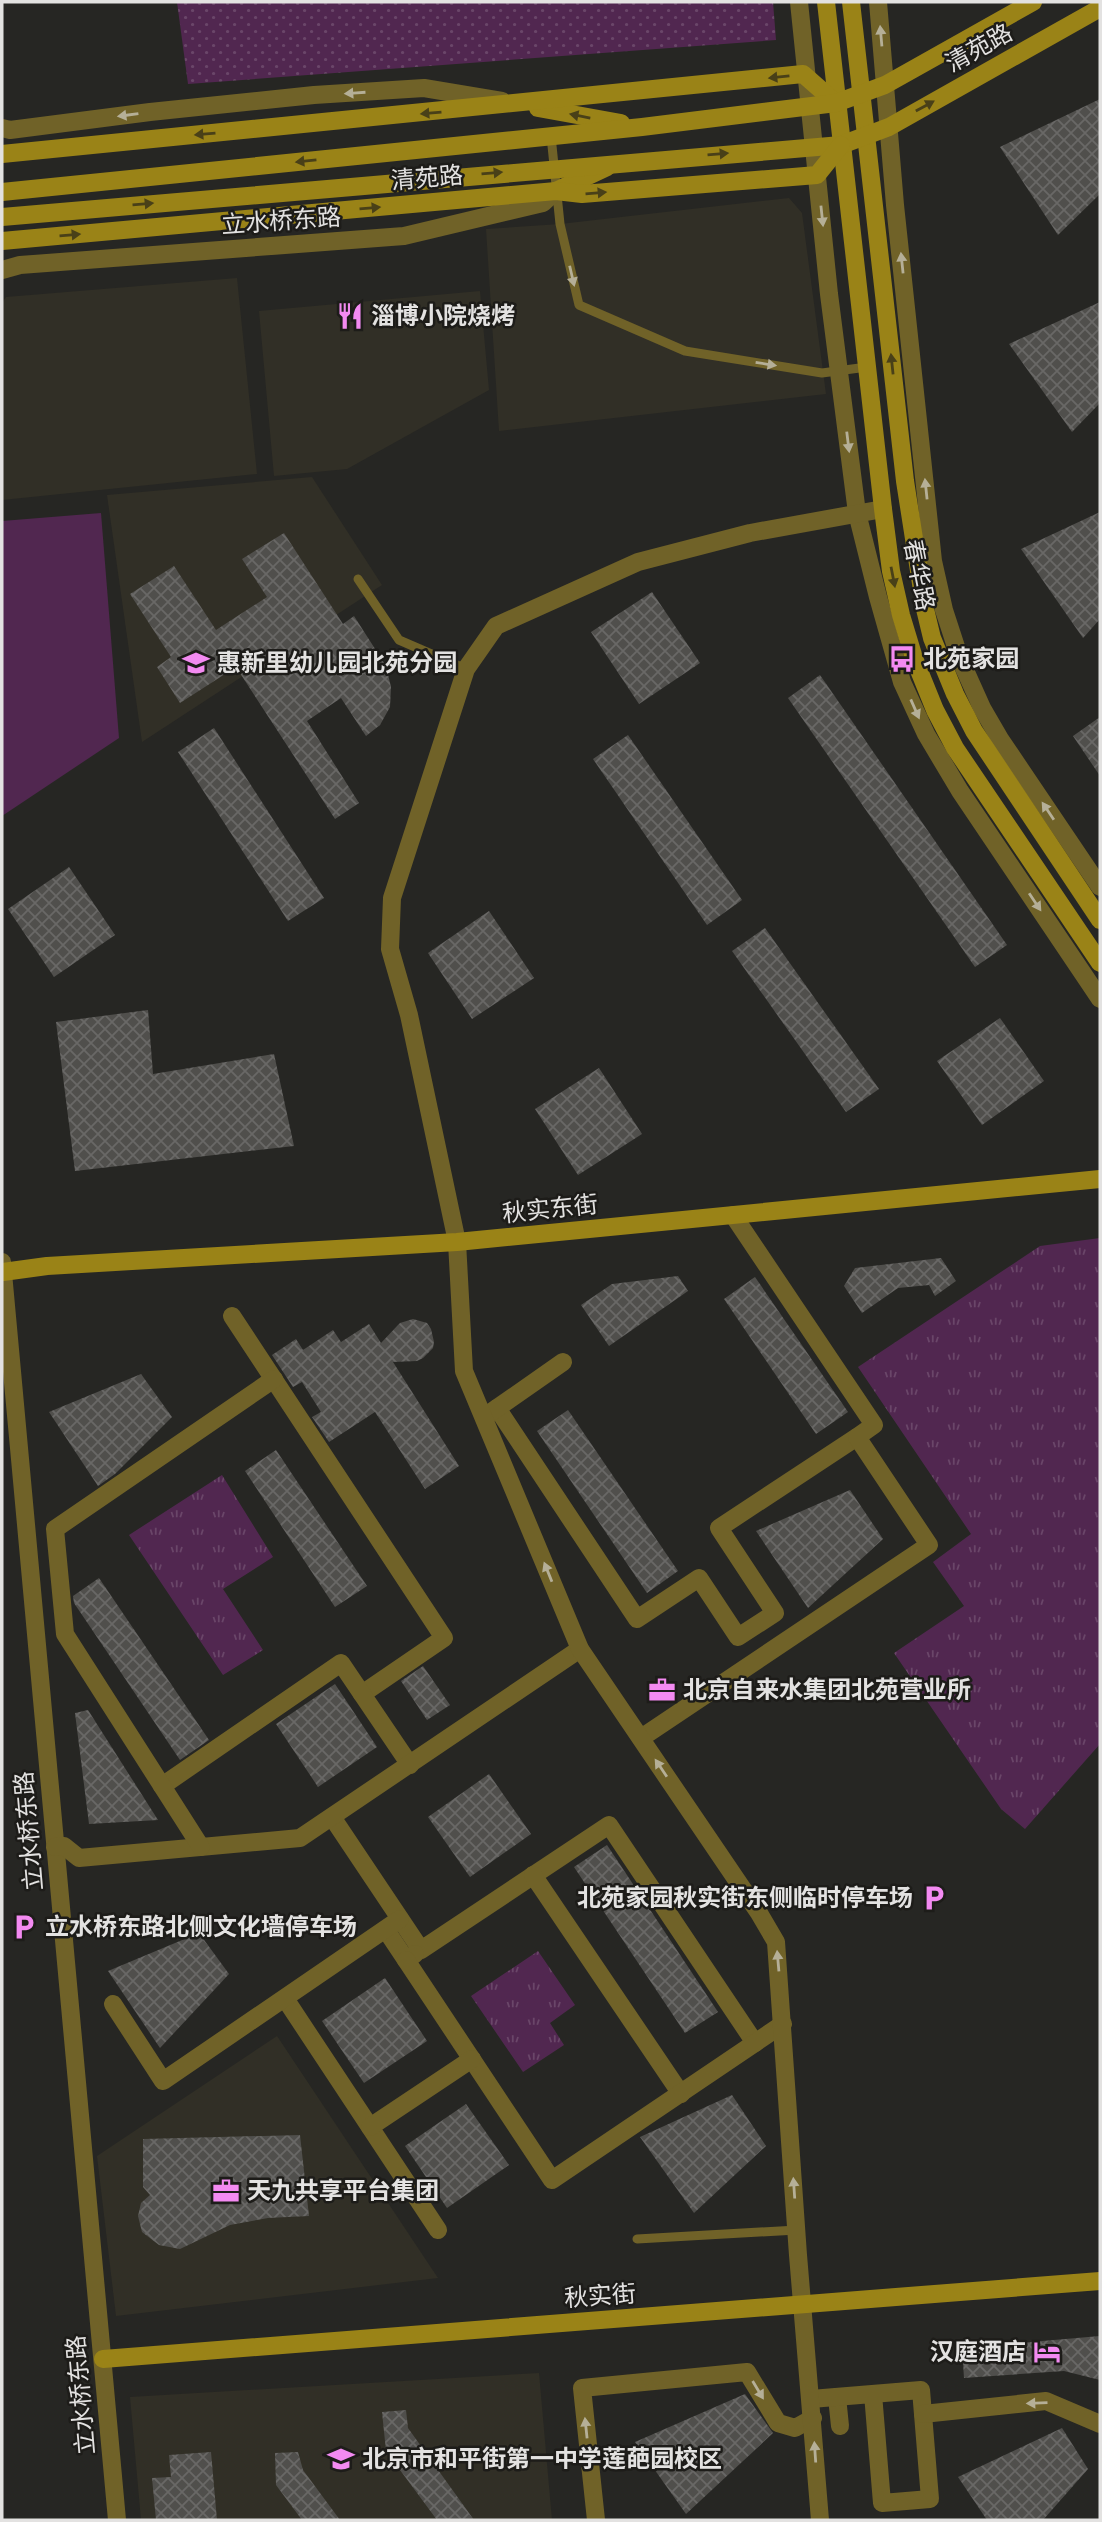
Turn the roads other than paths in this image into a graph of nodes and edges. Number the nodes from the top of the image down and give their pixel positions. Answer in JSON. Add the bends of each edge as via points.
{"nodes":[{"id":1,"x":799,"y":2,"type":"edge"},
{"id":2,"x":826,"y":2,"type":"edge"},
{"id":3,"x":851,"y":2,"type":"edge"},
{"id":4,"x":878,"y":2,"type":"edge"},
{"id":5,"x":1033,"y":2,"type":"edge"},
{"id":6,"x":1100,"y":8,"type":"edge"},
{"id":7,"x":807,"y":76,"type":"junction"},
{"id":8,"x":885,"y":85,"type":"junction"},
{"id":9,"x":862,"y":95,"type":"junction"},
{"id":10,"x":836,"y":103,"type":"junction"},
{"id":11,"x":519,"y":104,"type":"junction"},
{"id":12,"x":810,"y":106,"type":"junction"},
{"id":13,"x":642,"y":127,"type":"junction"},
{"id":14,"x":889,"y":127,"type":"junction"},
{"id":15,"x":2,"y":128,"type":"edge"},
{"id":16,"x":551,"y":136,"type":"junction"},
{"id":17,"x":867,"y":137,"type":"junction"},
{"id":18,"x":814,"y":145,"type":"junction"},
{"id":19,"x":841,"y":145,"type":"junction"},
{"id":20,"x":2,"y":154,"type":"edge"},
{"id":21,"x":616,"y":163,"type":"junction"},
{"id":22,"x":554,"y":168,"type":"junction"},
{"id":23,"x":817,"y":175,"type":"junction"},
{"id":24,"x":556,"y":191,"type":"junction"},
{"id":25,"x":2,"y":192,"type":"edge"},
{"id":26,"x":2,"y":217,"type":"edge"},
{"id":27,"x":2,"y":241,"type":"edge"},
{"id":28,"x":2,"y":270,"type":"edge"},
{"id":29,"x":867,"y":367,"type":"junction"},
{"id":30,"x":839,"y":370,"type":"junction"},
{"id":31,"x":883,"y":509,"type":"junction"},
{"id":32,"x":857,"y":513,"type":"junction"},
{"id":33,"x":358,"y":579,"type":"dead end"},
{"id":34,"x":466,"y":669,"type":"junction"},
{"id":35,"x":1100,"y":887,"type":"edge"},
{"id":36,"x":1100,"y":920,"type":"edge"},
{"id":37,"x":1100,"y":963,"type":"edge"},
{"id":38,"x":1100,"y":999,"type":"edge"},
{"id":39,"x":1100,"y":1179,"type":"edge"},
{"id":40,"x":733,"y":1215,"type":"junction"},
{"id":41,"x":457,"y":1242,"type":"junction"},
{"id":42,"x":2,"y":1262,"type":"edge"},
{"id":43,"x":3,"y":1272,"type":"edge"},
{"id":44,"x":232,"y":1316,"type":"dead end"},
{"id":45,"x":563,"y":1362,"type":"dead end"},
{"id":46,"x":274,"y":1380,"type":"junction"},
{"id":47,"x":490,"y":1412,"type":"junction"},
{"id":48,"x":857,"y":1437,"type":"junction"},
{"id":49,"x":580,"y":1649,"type":"junction"},
{"id":50,"x":362,"y":1694,"type":"junction"},
{"id":51,"x":641,"y":1738,"type":"junction"},
{"id":52,"x":410,"y":1765,"type":"junction"},
{"id":53,"x":162,"y":1786,"type":"junction"},
{"id":54,"x":332,"y":1817,"type":"junction"},
{"id":55,"x":55,"y":1847,"type":"junction"},
{"id":56,"x":201,"y":1847,"type":"junction"},
{"id":57,"x":533,"y":1875,"type":"junction"},
{"id":58,"x":393,"y":1925,"type":"junction"},
{"id":59,"x":413,"y":1955,"type":"junction"},
{"id":60,"x":286,"y":2000,"type":"junction"},
{"id":61,"x":113,"y":2004,"type":"dead end"},
{"id":62,"x":783,"y":2024,"type":"junction"},
{"id":63,"x":755,"y":2043,"type":"junction"},
{"id":64,"x":471,"y":2059,"type":"junction"},
{"id":65,"x":681,"y":2094,"type":"junction"},
{"id":66,"x":370,"y":2127,"type":"junction"},
{"id":67,"x":438,"y":2230,"type":"dead end"},
{"id":68,"x":797,"y":2230,"type":"junction"},
{"id":69,"x":637,"y":2239,"type":"dead end"},
{"id":70,"x":1100,"y":2281,"type":"edge"},
{"id":71,"x":802,"y":2305,"type":"junction"},
{"id":72,"x":103,"y":2359,"type":"junction"},
{"id":73,"x":873,"y":2393,"type":"junction"},
{"id":74,"x":837,"y":2397,"type":"junction"},
{"id":75,"x":811,"y":2399,"type":"junction"},
{"id":76,"x":923,"y":2414,"type":"junction"},
{"id":77,"x":813,"y":2418,"type":"junction"},
{"id":78,"x":1100,"y":2424,"type":"edge"},
{"id":79,"x":840,"y":2426,"type":"dead end"},
{"id":80,"x":117,"y":2520,"type":"edge"},
{"id":81,"x":596,"y":2520,"type":"edge"},
{"id":82,"x":820,"y":2520,"type":"edge"}],
"edges":[{"from":1,"to":7,"type":"street"},
{"from":2,"to":10,"type":"street","name":"春华路"},
{"from":3,"to":9,"type":"street","name":"春华路"},
{"from":8,"to":4,"type":"street","one_way":true},
{"from":5,"to":8,"type":"street","name":"清苑路"},
{"from":14,"to":6,"type":"street","name":"清苑路","one_way":true},
{"from":7,"to":10,"type":"street"},
{"from":7,"to":11,"type":"street","one_way":true},
{"from":7,"to":12,"type":"street"},
{"from":8,"to":9,"type":"street","name":"清苑路"},
{"from":8,"to":14,"type":"street"},
{"from":9,"to":10,"type":"street","name":"清苑路"},
{"from":9,"to":17,"type":"street","name":"春华路"},
{"from":10,"to":12,"type":"street","name":"清苑路"},
{"from":10,"to":19,"type":"street","name":"春华路"},
{"from":13,"to":11,"type":"street","one_way":true},
{"from":11,"to":15,"type":"street","one_way":true,"via":[[424,88],[150,112],[10,131]]},
{"from":11,"to":20,"type":"street","one_way":true},
{"from":12,"to":13,"type":"street","name":"清苑路"},
{"from":12,"to":18,"type":"street"},
{"from":13,"to":16,"type":"street","name":"清苑路"},
{"from":14,"to":17,"type":"street","name":"清苑路"},
{"from":35,"to":14,"type":"street","one_way":true,"via":[[994,729],[960,659],[944,610],[933,561]]},
{"from":16,"to":22,"type":"lane"},
{"from":16,"to":25,"type":"street","name":"清苑路","one_way":true},
{"from":17,"to":19,"type":"street","name":"清苑路"},
{"from":36,"to":17,"type":"street","name":"春华路","one_way":true,"via":[[974,731],[932,638],[905,481]]},
{"from":18,"to":19,"type":"street","name":"清苑路"},
{"from":21,"to":18,"type":"street","name":"清苑路","one_way":true},
{"from":18,"to":23,"type":"street"},
{"from":19,"to":23,"type":"street"},
{"from":19,"to":29,"type":"street","name":"春华路"},
{"from":21,"to":22,"type":"street","name":"清苑路"},
{"from":21,"to":24,"type":"street"},
{"from":22,"to":24,"type":"lane"},
{"from":26,"to":22,"type":"street","name":"清苑路","one_way":true},
{"from":24,"to":23,"type":"street","name":"清苑路","one_way":true,"via":[[582,194]]},
{"from":23,"to":30,"type":"street","one_way":true},
{"from":27,"to":24,"type":"street","name":"清苑路","one_way":true},
{"from":24,"to":28,"type":"street","name":"立水桥东路","via":[[543,203],[404,236]]},
{"from":24,"to":30,"type":"lane","one_way":true,"via":[[579,305],[685,351],[822,373]]},
{"from":29,"to":30,"type":"lane"},
{"from":29,"to":31,"type":"street","name":"春华路"},
{"from":30,"to":32,"type":"street","one_way":true},
{"from":31,"to":32,"type":"street"},
{"from":31,"to":37,"type":"street","name":"春华路","one_way":true,"via":[[901,615],[935,710],[955,748]]},
{"from":32,"to":34,"type":"street","via":[[750,533],[638,562],[496,626]]},
{"from":32,"to":38,"type":"street","one_way":true,"via":[[902,682],[926,734]]},
{"from":33,"to":34,"type":"lane","via":[[399,640]]},
{"from":34,"to":41,"type":"street","via":[[393,898],[390,949],[409,1015]]},
{"from":39,"to":40,"type":"street","name":"秋实东街"},
{"from":40,"to":41,"type":"street","name":"秋实东街"},
{"from":40,"to":48,"type":"street","via":[[874,1425]]},
{"from":41,"to":43,"type":"street","name":"秋实东街"},
{"from":41,"to":47,"type":"street","via":[[464,1371]]},
{"from":42,"to":43,"type":"street","name":"立水桥东路"},
{"from":43,"to":55,"type":"street","name":"立水桥东路"},
{"from":44,"to":46,"type":"street"},
{"from":45,"to":47,"type":"street"},
{"from":46,"to":50,"type":"street","via":[[444,1638]]},
{"from":46,"to":53,"type":"street","via":[[55,1529],[65,1634]]},
{"from":47,"to":48,"type":"street","via":[[637,1619],[699,1578],[738,1637],[775,1613],[719,1528]]},
{"from":49,"to":47,"type":"street","one_way":true},
{"from":48,"to":51,"type":"street","via":[[929,1545]]},
{"from":49,"to":51,"type":"street"},
{"from":49,"to":52,"type":"street"},
{"from":50,"to":52,"type":"street"},
{"from":50,"to":53,"type":"street","via":[[341,1663]]},
{"from":62,"to":51,"type":"street","one_way":true,"via":[[776,1942]]},
{"from":52,"to":54,"type":"street"},
{"from":53,"to":56,"type":"street"},
{"from":54,"to":56,"type":"street","via":[[300,1838]]},
{"from":54,"to":58,"type":"street"},
{"from":55,"to":56,"type":"street","via":[[64,1846],[79,1858]]},
{"from":55,"to":72,"type":"street","name":"立水桥东路"},
{"from":57,"to":59,"type":"street"},
{"from":57,"to":63,"type":"street","via":[[609,1825]]},
{"from":57,"to":65,"type":"street"},
{"from":58,"to":59,"type":"street"},
{"from":58,"to":60,"type":"street"},
{"from":59,"to":64,"type":"street"},
{"from":60,"to":61,"type":"street","via":[[163,2081]]},
{"from":60,"to":66,"type":"street"},
{"from":62,"to":63,"type":"street"},
{"from":68,"to":62,"type":"street","one_way":true},
{"from":63,"to":65,"type":"street"},
{"from":64,"to":65,"type":"street","via":[[552,2180]]},
{"from":64,"to":66,"type":"street"},
{"from":66,"to":67,"type":"street"},
{"from":68,"to":69,"type":"lane"},
{"from":68,"to":71,"type":"street"},
{"from":70,"to":71,"type":"street","name":"秋实街"},
{"from":71,"to":72,"type":"street","name":"秋实街"},
{"from":71,"to":75,"type":"street"},
{"from":72,"to":80,"type":"street","name":"立水桥东路"},
{"from":73,"to":74,"type":"street"},
{"from":73,"to":76,"type":"street","via":[[921,2390]]},
{"from":73,"to":76,"type":"street","via":[[882,2503],[930,2499]]},
{"from":74,"to":75,"type":"street"},
{"from":74,"to":79,"type":"street"},
{"from":75,"to":77,"type":"street"},
{"from":78,"to":76,"type":"street","one_way":true,"via":[[1046,2402]]},
{"from":81,"to":77,"type":"street","one_way":true,"via":[[582,2388],[747,2372],[778,2423],[795,2428]]},
{"from":82,"to":77,"type":"street","one_way":true}]}
